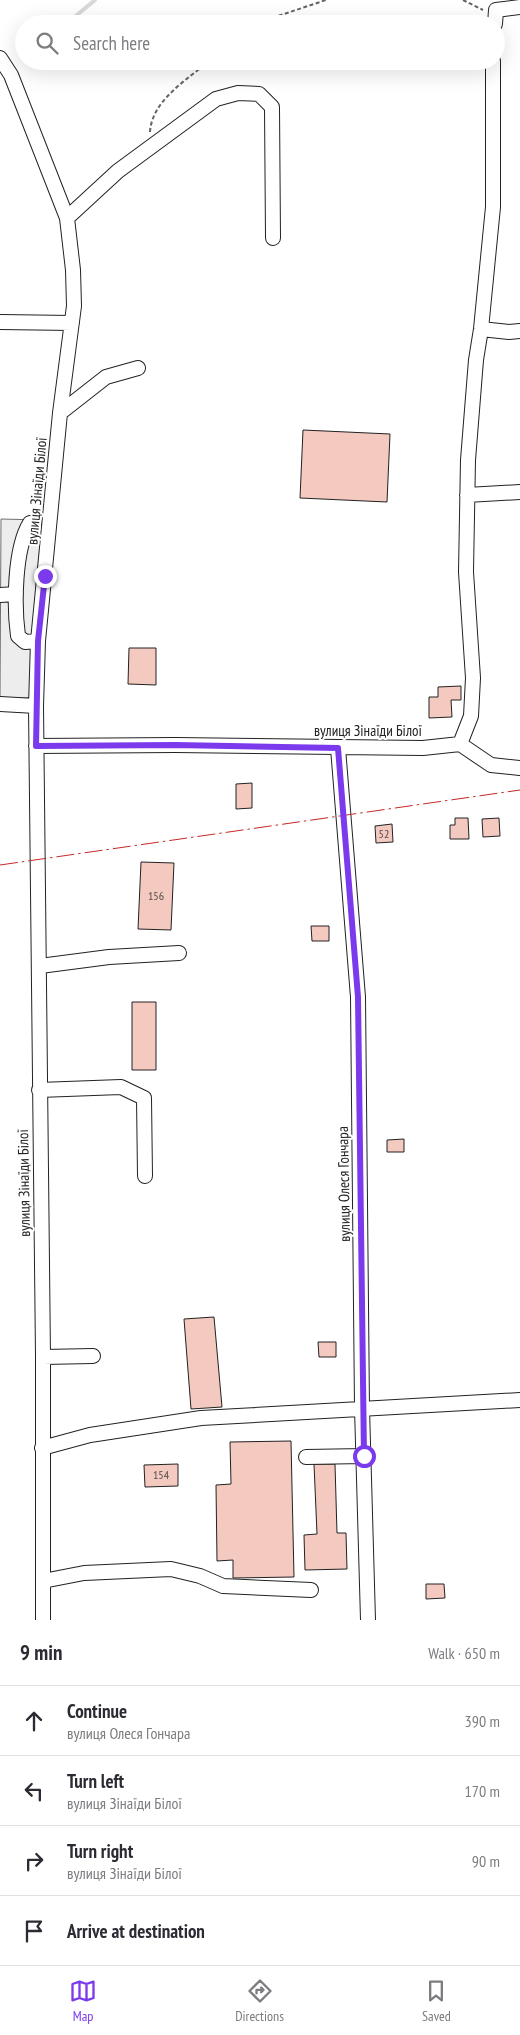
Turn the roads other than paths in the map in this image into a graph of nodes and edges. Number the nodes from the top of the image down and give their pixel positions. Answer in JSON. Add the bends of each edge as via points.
{"nodes":[{"id":1,"x":520,"y":7,"type":"edge"},
{"id":2,"x":500,"y":15,"type":"edge"},
{"id":3,"x":0,"y":58,"type":"edge"},
{"id":4,"x":494,"y":70,"type":"edge"},
{"id":5,"x":67,"y":218,"type":"junction"},
{"id":6,"x":273,"y":238,"type":"dead end"},
{"id":7,"x":0,"y":322,"type":"edge"},
{"id":8,"x":72,"y":323,"type":"junction"},
{"id":9,"x":481,"y":329,"type":"junction"},
{"id":10,"x":520,"y":331,"type":"edge"},
{"id":11,"x":138,"y":368,"type":"dead end"},
{"id":12,"x":60,"y":413,"type":"junction"},
{"id":13,"x":520,"y":492,"type":"edge"},
{"id":14,"x":468,"y":495,"type":"junction"},
{"id":15,"x":30,"y":523,"type":"dead end"},
{"id":16,"x":16,"y":594,"type":"junction"},
{"id":17,"x":0,"y":595,"type":"edge"},
{"id":18,"x":38,"y":641,"type":"junction"},
{"id":19,"x":0,"y":704,"type":"edge"},
{"id":20,"x":36,"y":706,"type":"junction"},
{"id":21,"x":460,"y":744,"type":"junction"},
{"id":22,"x":36,"y":746,"type":"junction"},
{"id":23,"x":338,"y":748,"type":"junction"},
{"id":24,"x":520,"y":768,"type":"edge"},
{"id":25,"x":179,"y":953,"type":"dead end"},
{"id":26,"x":40,"y":966,"type":"junction"},
{"id":27,"x":39,"y":1090,"type":"junction"},
{"id":28,"x":145,"y":1176,"type":"dead end"},
{"id":29,"x":94,"y":1356,"type":"dead end"},
{"id":30,"x":43,"y":1357,"type":"junction"},
{"id":31,"x":520,"y":1400,"type":"edge"},
{"id":32,"x":362,"y":1408,"type":"junction"},
{"id":33,"x":42,"y":1448,"type":"junction"},
{"id":34,"x":364,"y":1456,"type":"junction"},
{"id":35,"x":306,"y":1457,"type":"dead end"},
{"id":36,"x":43,"y":1581,"type":"junction"},
{"id":37,"x":311,"y":1590,"type":"dead end"},
{"id":38,"x":44,"y":1620,"type":"edge"},
{"id":39,"x":368,"y":1620,"type":"edge"}],
"edges":[{"from":1,"to":2,"type":"street"},
{"from":3,"to":5,"type":"street","name":"вулиця Зінаїди Білої","via":[[11,75]]},
{"from":4,"to":9,"type":"street","via":[[493,207]]},
{"from":5,"to":6,"type":"street","via":[[86,198],[149,147],[216,99],[238,93],[260,94],[272,107]]},
{"from":5,"to":8,"type":"street","name":"вулиця Зінаїди Білої","via":[[73,270]]},
{"from":7,"to":8,"type":"street"},
{"from":8,"to":12,"type":"street","name":"вулиця Зінаїди Білої"},
{"from":9,"to":10,"type":"street"},
{"from":9,"to":14,"type":"street","via":[[476,360]]},
{"from":11,"to":12,"type":"street","via":[[106,377]]},
{"from":12,"to":18,"type":"street","name":"вулиця Зінаїди Білої"},
{"from":13,"to":14,"type":"street"},
{"from":14,"to":21,"type":"street","via":[[466,572],[473,678],[471,716]]},
{"from":15,"to":16,"type":"street","via":[[20,550]]},
{"from":16,"to":17,"type":"street"},
{"from":16,"to":18,"type":"street","via":[[18,636],[25,642]]},
{"from":18,"to":20,"type":"street","name":"вулиця Зінаїди Білої"},
{"from":19,"to":20,"type":"street"},
{"from":20,"to":22,"type":"street","name":"вулиця Зінаїди Білої"},
{"from":21,"to":23,"type":"street","name":"вулиця Зінаїди Білої","via":[[424,748]]},
{"from":21,"to":24,"type":"street","via":[[491,765]]},
{"from":22,"to":23,"type":"street","name":"вулиця Зінаїди Білої"},
{"from":22,"to":26,"type":"street","name":"вулиця Зінаїди Білої"},
{"from":23,"to":32,"type":"street","name":"вулиця Олеся Гончара","via":[[358,997]]},
{"from":25,"to":26,"type":"street","via":[[109,957]]},
{"from":26,"to":27,"type":"street","name":"вулиця Зінаїди Білої"},
{"from":27,"to":28,"type":"street","via":[[122,1087],[144,1098]]},
{"from":27,"to":30,"type":"street","name":"вулиця Зінаїди Білої"},
{"from":29,"to":30,"type":"street"},
{"from":30,"to":33,"type":"street","name":"вулиця Зінаїди Білої"},
{"from":31,"to":32,"type":"street"},
{"from":32,"to":33,"type":"street","via":[[201,1418],[90,1435]]},
{"from":32,"to":34,"type":"street","name":"вулиця Олеся Гончара"},
{"from":33,"to":36,"type":"street","name":"вулиця Зінаїди Білої"},
{"from":34,"to":35,"type":"street"},
{"from":34,"to":39,"type":"street","name":"вулиця Олеся Гончара"},
{"from":36,"to":37,"type":"street","via":[[84,1573],[170,1570],[200,1576],[223,1586]]},
{"from":36,"to":38,"type":"street","name":"вулиця Зінаїди Білої"}]}
